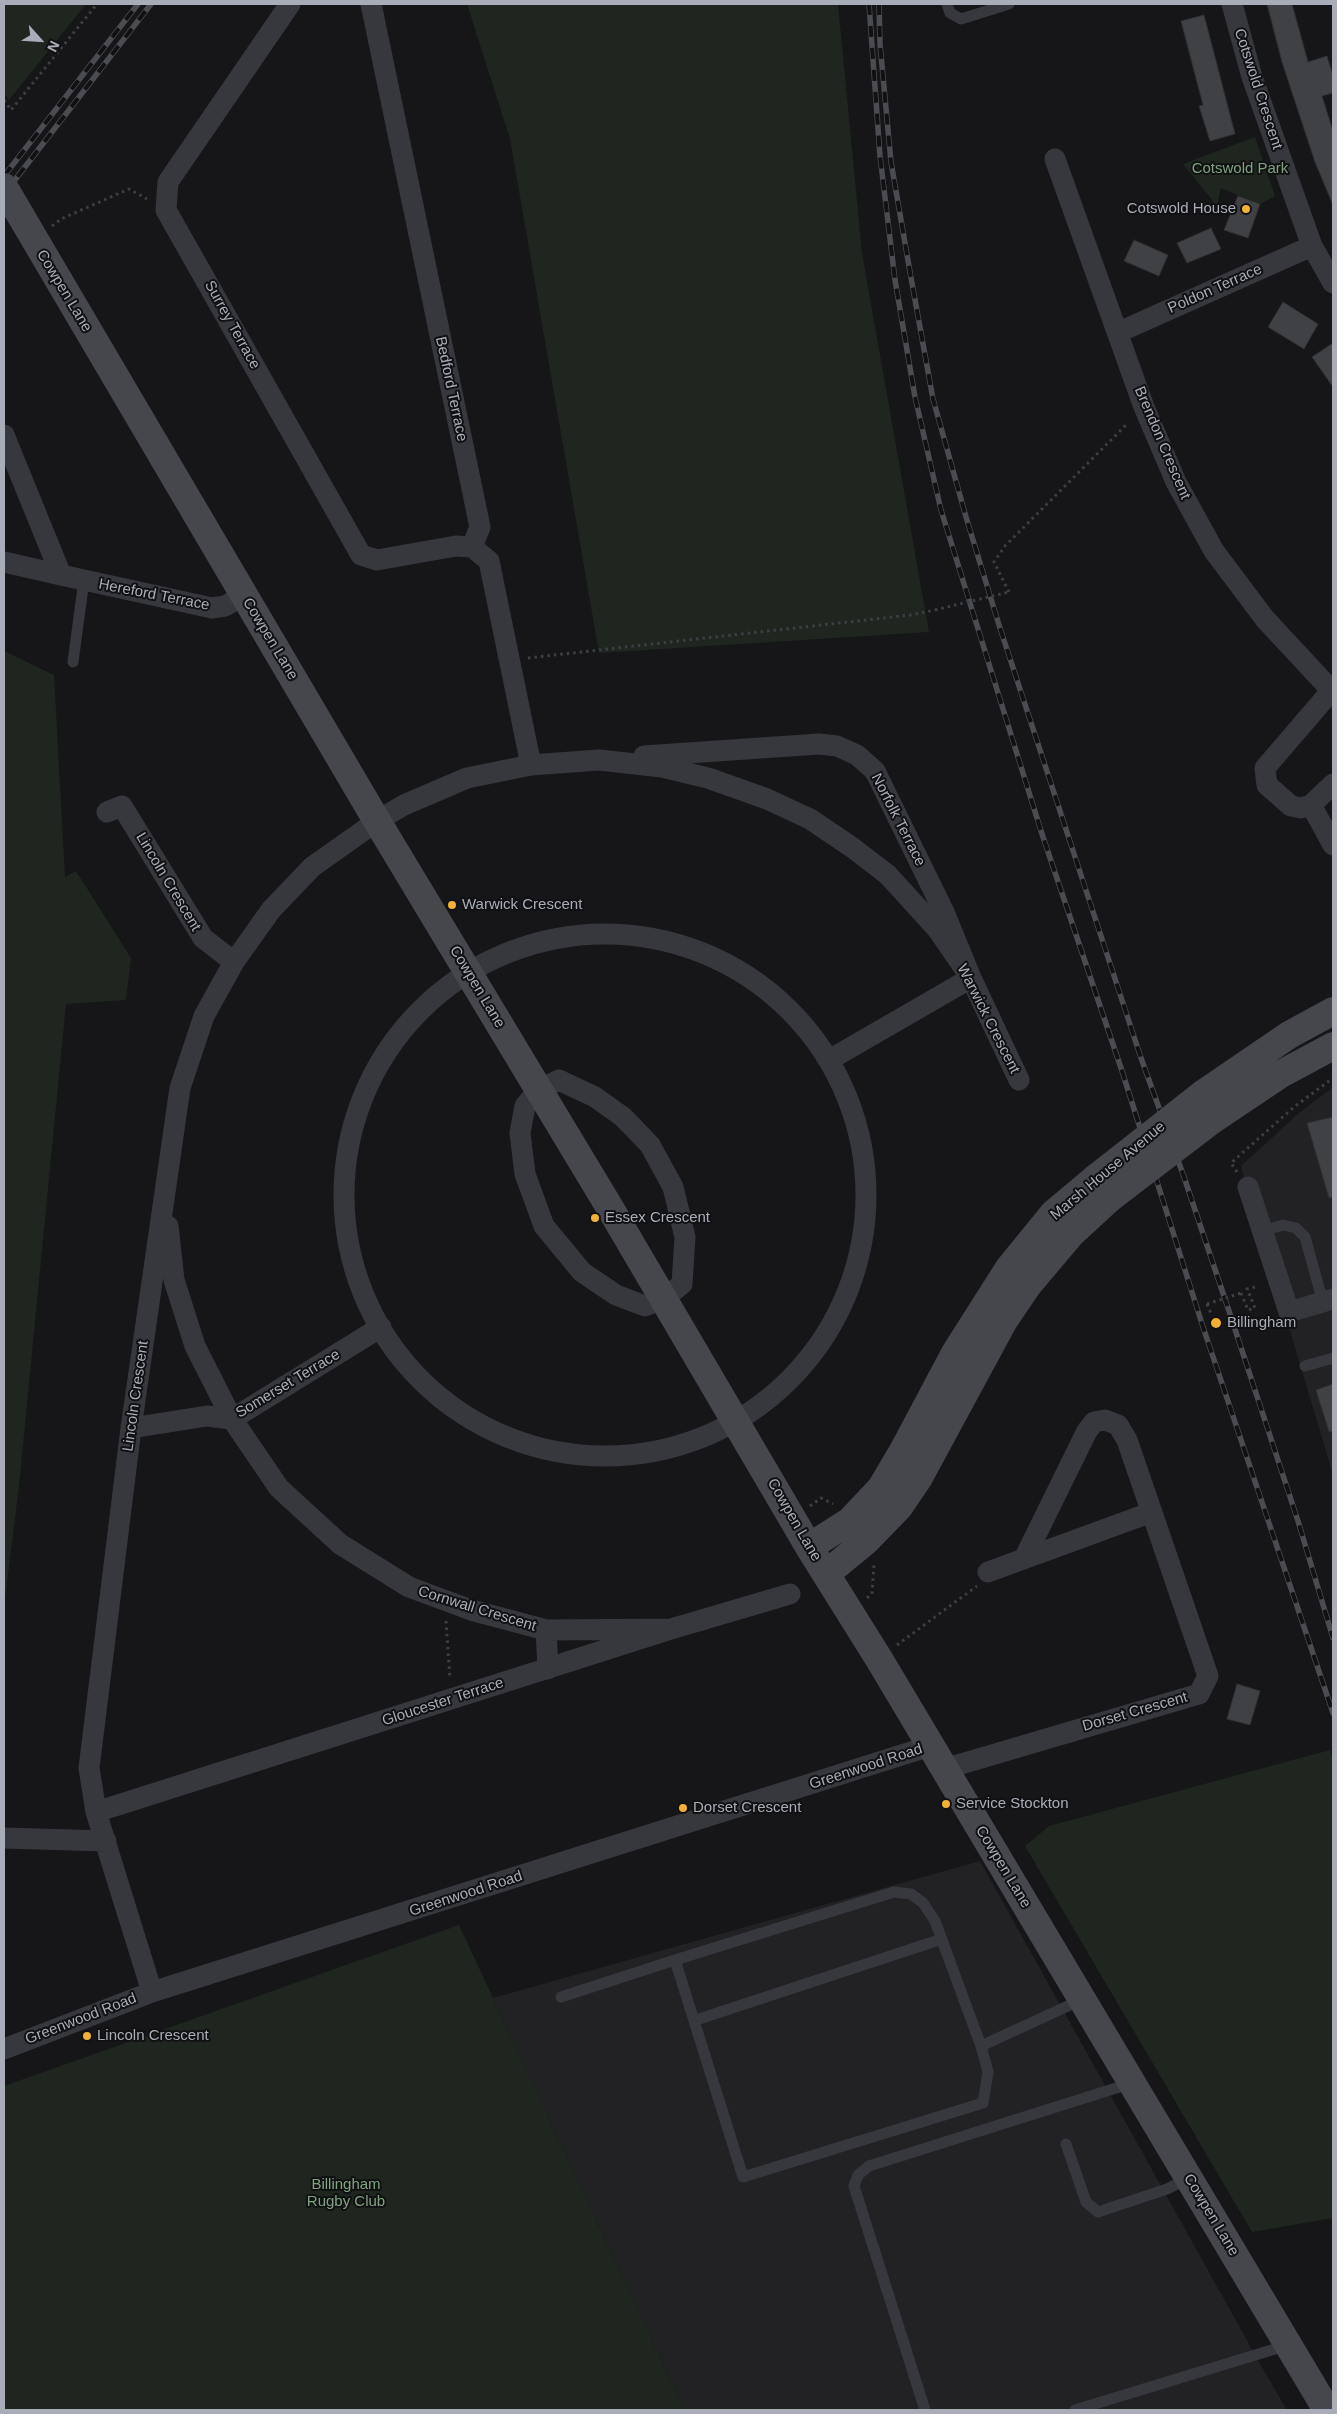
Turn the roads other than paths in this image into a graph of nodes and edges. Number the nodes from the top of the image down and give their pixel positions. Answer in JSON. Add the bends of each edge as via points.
{"nodes":[{"id":1,"x":290,"y":4,"type":"edge"},
{"id":2,"x":371,"y":4,"type":"edge"},
{"id":3,"x":947,"y":4,"type":"edge"},
{"id":4,"x":1009,"y":4,"type":"edge"},
{"id":5,"x":1232,"y":4,"type":"edge"},
{"id":6,"x":1055,"y":159,"type":"dead end"},
{"id":7,"x":4,"y":187,"type":"edge"},
{"id":8,"x":1312,"y":246,"type":"junction"},
{"id":9,"x":1333,"y":283,"type":"edge"},
{"id":10,"x":1119,"y":332,"type":"junction"},
{"id":11,"x":4,"y":435,"type":"edge"},
{"id":12,"x":472,"y":547,"type":"junction"},
{"id":13,"x":4,"y":562,"type":"edge"},
{"id":14,"x":61,"y":575,"type":"junction"},
{"id":15,"x":84,"y":580,"type":"junction"},
{"id":16,"x":244,"y":595,"type":"junction"},
{"id":17,"x":73,"y":662,"type":"dead end"},
{"id":18,"x":1333,"y":691,"type":"edge"},
{"id":19,"x":599,"y":760,"type":"junction"},
{"id":20,"x":531,"y":765,"type":"junction"},
{"id":21,"x":1333,"y":784,"type":"edge"},
{"id":22,"x":1311,"y":805,"type":"junction"},
{"id":23,"x":107,"y":812,"type":"dead end"},
{"id":24,"x":377,"y":821,"type":"junction"},
{"id":25,"x":1333,"y":845,"type":"edge"},
{"id":26,"x":234,"y":962,"type":"junction"},
{"id":27,"x":469,"y":974,"type":"junction"},
{"id":28,"x":971,"y":978,"type":"junction"},
{"id":29,"x":1333,"y":1011,"type":"edge"},
{"id":30,"x":1333,"y":1046,"type":"edge"},
{"id":31,"x":829,"y":1060,"type":"junction"},
{"id":32,"x":1019,"y":1080,"type":"dead end"},
{"id":33,"x":538,"y":1090,"type":"junction"},
{"id":34,"x":1248,"y":1187,"type":"dead end"},
{"id":35,"x":1103,"y":1188,"type":"junction"},
{"id":36,"x":165,"y":1193,"type":"junction"},
{"id":37,"x":1262,"y":1232,"type":"junction"},
{"id":38,"x":664,"y":1299,"type":"junction"},
{"id":39,"x":1328,"y":1300,"type":"edge"},
{"id":40,"x":381,"y":1327,"type":"junction"},
{"id":41,"x":1333,"y":1358,"type":"edge"},
{"id":42,"x":1305,"y":1366,"type":"dead end"},
{"id":43,"x":232,"y":1419,"type":"junction"},
{"id":44,"x":737,"y":1422,"type":"junction"},
{"id":45,"x":130,"y":1428,"type":"junction"},
{"id":46,"x":1152,"y":1512,"type":"junction"},
{"id":47,"x":809,"y":1548,"type":"junction"},
{"id":48,"x":1024,"y":1559,"type":"junction"},
{"id":49,"x":988,"y":1572,"type":"road end"},
{"id":50,"x":826,"y":1574,"type":"junction"},
{"id":51,"x":790,"y":1594,"type":"dead end"},
{"id":52,"x":670,"y":1629,"type":"junction"},
{"id":53,"x":546,"y":1630,"type":"junction"},
{"id":54,"x":548,"y":1669,"type":"junction"},
{"id":55,"x":937,"y":1758,"type":"junction"},
{"id":56,"x":96,"y":1812,"type":"junction"},
{"id":57,"x":4,"y":1838,"type":"edge"},
{"id":58,"x":106,"y":1841,"type":"junction"},
{"id":59,"x":942,"y":1939,"type":"junction"},
{"id":60,"x":676,"y":1960,"type":"junction"},
{"id":61,"x":152,"y":1992,"type":"junction"},
{"id":62,"x":561,"y":1997,"type":"dead end"},
{"id":63,"x":1082,"y":1999,"type":"junction"},
{"id":64,"x":696,"y":2020,"type":"junction"},
{"id":65,"x":981,"y":2046,"type":"junction"},
{"id":66,"x":4,"y":2049,"type":"edge"},
{"id":67,"x":1132,"y":2082,"type":"junction"},
{"id":68,"x":1066,"y":2144,"type":"dead end"},
{"id":69,"x":1189,"y":2178,"type":"junction"},
{"id":70,"x":1288,"y":2345,"type":"junction"},
{"id":71,"x":925,"y":2410,"type":"edge"},
{"id":72,"x":1075,"y":2410,"type":"edge"},
{"id":73,"x":1327,"y":2410,"type":"edge"}],
"edges":[{"from":1,"to":12,"type":"street","name":"Surrey Terrace","via":[[168,182],[166,210],[361,555],[377,560],[456,546]]},
{"from":2,"to":12,"type":"street","name":"Bedford Terrace","via":[[480,527]]},
{"from":3,"to":4,"type":"lane","via":[[950,12],[961,19]]},
{"from":5,"to":8,"type":"street","name":"Cotswold Crescent","via":[[1252,77]]},
{"from":6,"to":10,"type":"street","name":"Brendon Crescent"},
{"from":7,"to":16,"type":"street","name":"Cowpen Lane","bridge":true},
{"from":8,"to":9,"type":"street","name":"Cotswold Crescent"},
{"from":8,"to":10,"type":"street","name":"Poldon Terrace"},
{"from":10,"to":18,"type":"street","name":"Brendon Crescent","via":[[1144,408],[1176,482],[1214,551],[1265,619]]},
{"from":11,"to":14,"type":"street"},
{"from":12,"to":20,"type":"street","via":[[489,561]]},
{"from":13,"to":14,"type":"street","name":"Hereford Terrace"},
{"from":14,"to":15,"type":"street","name":"Hereford Terrace"},
{"from":15,"to":16,"type":"street","name":"Hereford Terrace","via":[[212,608],[225,606]]},
{"from":15,"to":17,"type":"lane"},
{"from":16,"to":24,"type":"street","name":"Cowpen Lane"},
{"from":18,"to":22,"type":"street","name":"Brendon Crescent","via":[[1265,768],[1267,784],[1291,806],[1302,808]]},
{"from":19,"to":20,"type":"street","name":"Warwick Crescent"},
{"from":19,"to":28,"type":"street","name":"Warwick Crescent","via":[[662,767],[708,778],[767,799],[810,819],[888,875],[938,930]]},
{"from":19,"to":28,"type":"street","name":"Norfolk Terrace","via":[[819,744],[837,746],[857,755],[875,771],[944,912]]},
{"from":20,"to":24,"type":"street","name":"Warwick Crescent","via":[[467,778],[404,805]]},
{"from":21,"to":22,"type":"street"},
{"from":22,"to":25,"type":"street"},
{"from":23,"to":26,"type":"street","name":"Lincoln Crescent","via":[[122,806],[203,938]]},
{"from":24,"to":26,"type":"street","name":"Lincoln Crescent","via":[[312,867],[272,910]]},
{"from":24,"to":27,"type":"street","name":"Cowpen Lane"},
{"from":26,"to":36,"type":"street","name":"Lincoln Crescent","via":[[204,1016],[180,1088]]},
{"from":27,"to":31,"type":"street","via":[[503,954],[545,939],[607,935],[657,940],[695,950],[730,966],[765,990],[790,1013]]},
{"from":27,"to":33,"type":"street","name":"Cowpen Lane"},
{"from":27,"to":40,"type":"street","via":[[443,990],[397,1037],[370,1074],[350,1124],[342,1177],[344,1235],[359,1287]]},
{"from":28,"to":31,"type":"street"},
{"from":28,"to":32,"type":"street","name":"Warwick Crescent"},
{"from":29,"to":35,"type":"street","name":"Marsh House Avenue","bridge":true,"via":[[1289,1035],[1204,1093]]},
{"from":30,"to":35,"type":"street","name":"Marsh House Avenue","bridge":true,"via":[[1281,1074]]},
{"from":31,"to":44,"type":"street","via":[[857,1130],[864,1168],[867,1204],[862,1245],[832,1326],[811,1358],[787,1386]]},
{"from":33,"to":38,"type":"street","name":"Cowpen Lane"},
{"from":33,"to":38,"type":"street","via":[[524,1106],[520,1133],[525,1174],[544,1226],[582,1272],[616,1295],[645,1306]]},
{"from":33,"to":38,"type":"street","via":[[559,1080],[595,1097],[622,1117],[650,1145],[673,1188],[685,1238],[682,1284]]},
{"from":34,"to":37,"type":"street"},
{"from":35,"to":47,"type":"street","name":"Marsh House Avenue","via":[[1054,1214],[1009,1268],[955,1353],[881,1488],[850,1521]]},
{"from":35,"to":50,"type":"street","name":"Marsh House Avenue","via":[[1071,1234],[1028,1285],[999,1330],[918,1479],[899,1507],[866,1541]]},
{"from":36,"to":43,"type":"street","name":"Cornwall Crescent","via":[[174,1280],[195,1346]]},
{"from":36,"to":45,"type":"street","name":"Lincoln Crescent"},
{"from":37,"to":39,"type":"lane","via":[[1283,1225],[1296,1228],[1306,1238]]},
{"from":37,"to":39,"type":"street","via":[[1289,1312]]},
{"from":38,"to":44,"type":"street","name":"Cowpen Lane"},
{"from":40,"to":43,"type":"street","name":"Somerset Terrace"},
{"from":40,"to":44,"type":"street","via":[[402,1360],[437,1396],[494,1432],[544,1449],[607,1455],[663,1449]]},
{"from":41,"to":42,"type":"lane"},
{"from":43,"to":45,"type":"street","name":"Somerset Terrace","via":[[207,1416]]},
{"from":43,"to":53,"type":"street","name":"Cornwall Crescent","via":[[279,1488],[340,1544],[409,1587],[471,1610]]},
{"from":44,"to":47,"type":"street","name":"Cowpen Lane"},
{"from":45,"to":56,"type":"street","name":"Lincoln Crescent","via":[[89,1768]]},
{"from":46,"to":48,"type":"street"},
{"from":46,"to":48,"type":"street","name":"Dorset Crescent","via":[[1127,1440],[1118,1424],[1105,1420],[1094,1422]]},
{"from":46,"to":55,"type":"street","name":"Dorset Crescent","via":[[1208,1676],[1199,1694]]},
{"from":47,"to":50,"type":"street","name":"Cowpen Lane"},
{"from":48,"to":49,"type":"street"},
{"from":50,"to":55,"type":"street","name":"Cowpen Lane"},
{"from":51,"to":52,"type":"street","name":"Gloucester Terrace"},
{"from":52,"to":53,"type":"street","name":"Cornwall Crescent"},
{"from":52,"to":54,"type":"street","name":"Gloucester Terrace"},
{"from":53,"to":54,"type":"street"},
{"from":54,"to":56,"type":"street","name":"Gloucester Terrace"},
{"from":55,"to":61,"type":"street","name":"Greenwood Road"},
{"from":55,"to":63,"type":"street","name":"Cowpen Lane"},
{"from":56,"to":58,"type":"street","name":"Lincoln Crescent"},
{"from":57,"to":58,"type":"street"},
{"from":58,"to":61,"type":"street","name":"Lincoln Crescent"},
{"from":59,"to":60,"type":"lane","via":[[923,1903],[911,1894],[894,1892]]},
{"from":59,"to":64,"type":"lane"},
{"from":59,"to":65,"type":"lane"},
{"from":60,"to":62,"type":"lane"},
{"from":60,"to":64,"type":"lane"},
{"from":61,"to":66,"type":"street","name":"Greenwood Road"},
{"from":63,"to":65,"type":"lane"},
{"from":63,"to":67,"type":"street","name":"Cowpen Lane"},
{"from":64,"to":65,"type":"lane","via":[[743,2177],[983,2103],[988,2072]]},
{"from":67,"to":69,"type":"street","name":"Cowpen Lane"},
{"from":67,"to":71,"type":"lane","via":[[869,2166],[858,2175],[854,2186]]},
{"from":68,"to":69,"type":"lane","via":[[1086,2202],[1098,2212],[1167,2189]]},
{"from":69,"to":70,"type":"street","name":"Cowpen Lane"},
{"from":70,"to":72,"type":"lane"},
{"from":70,"to":73,"type":"street","name":"Cowpen Lane"}]}
